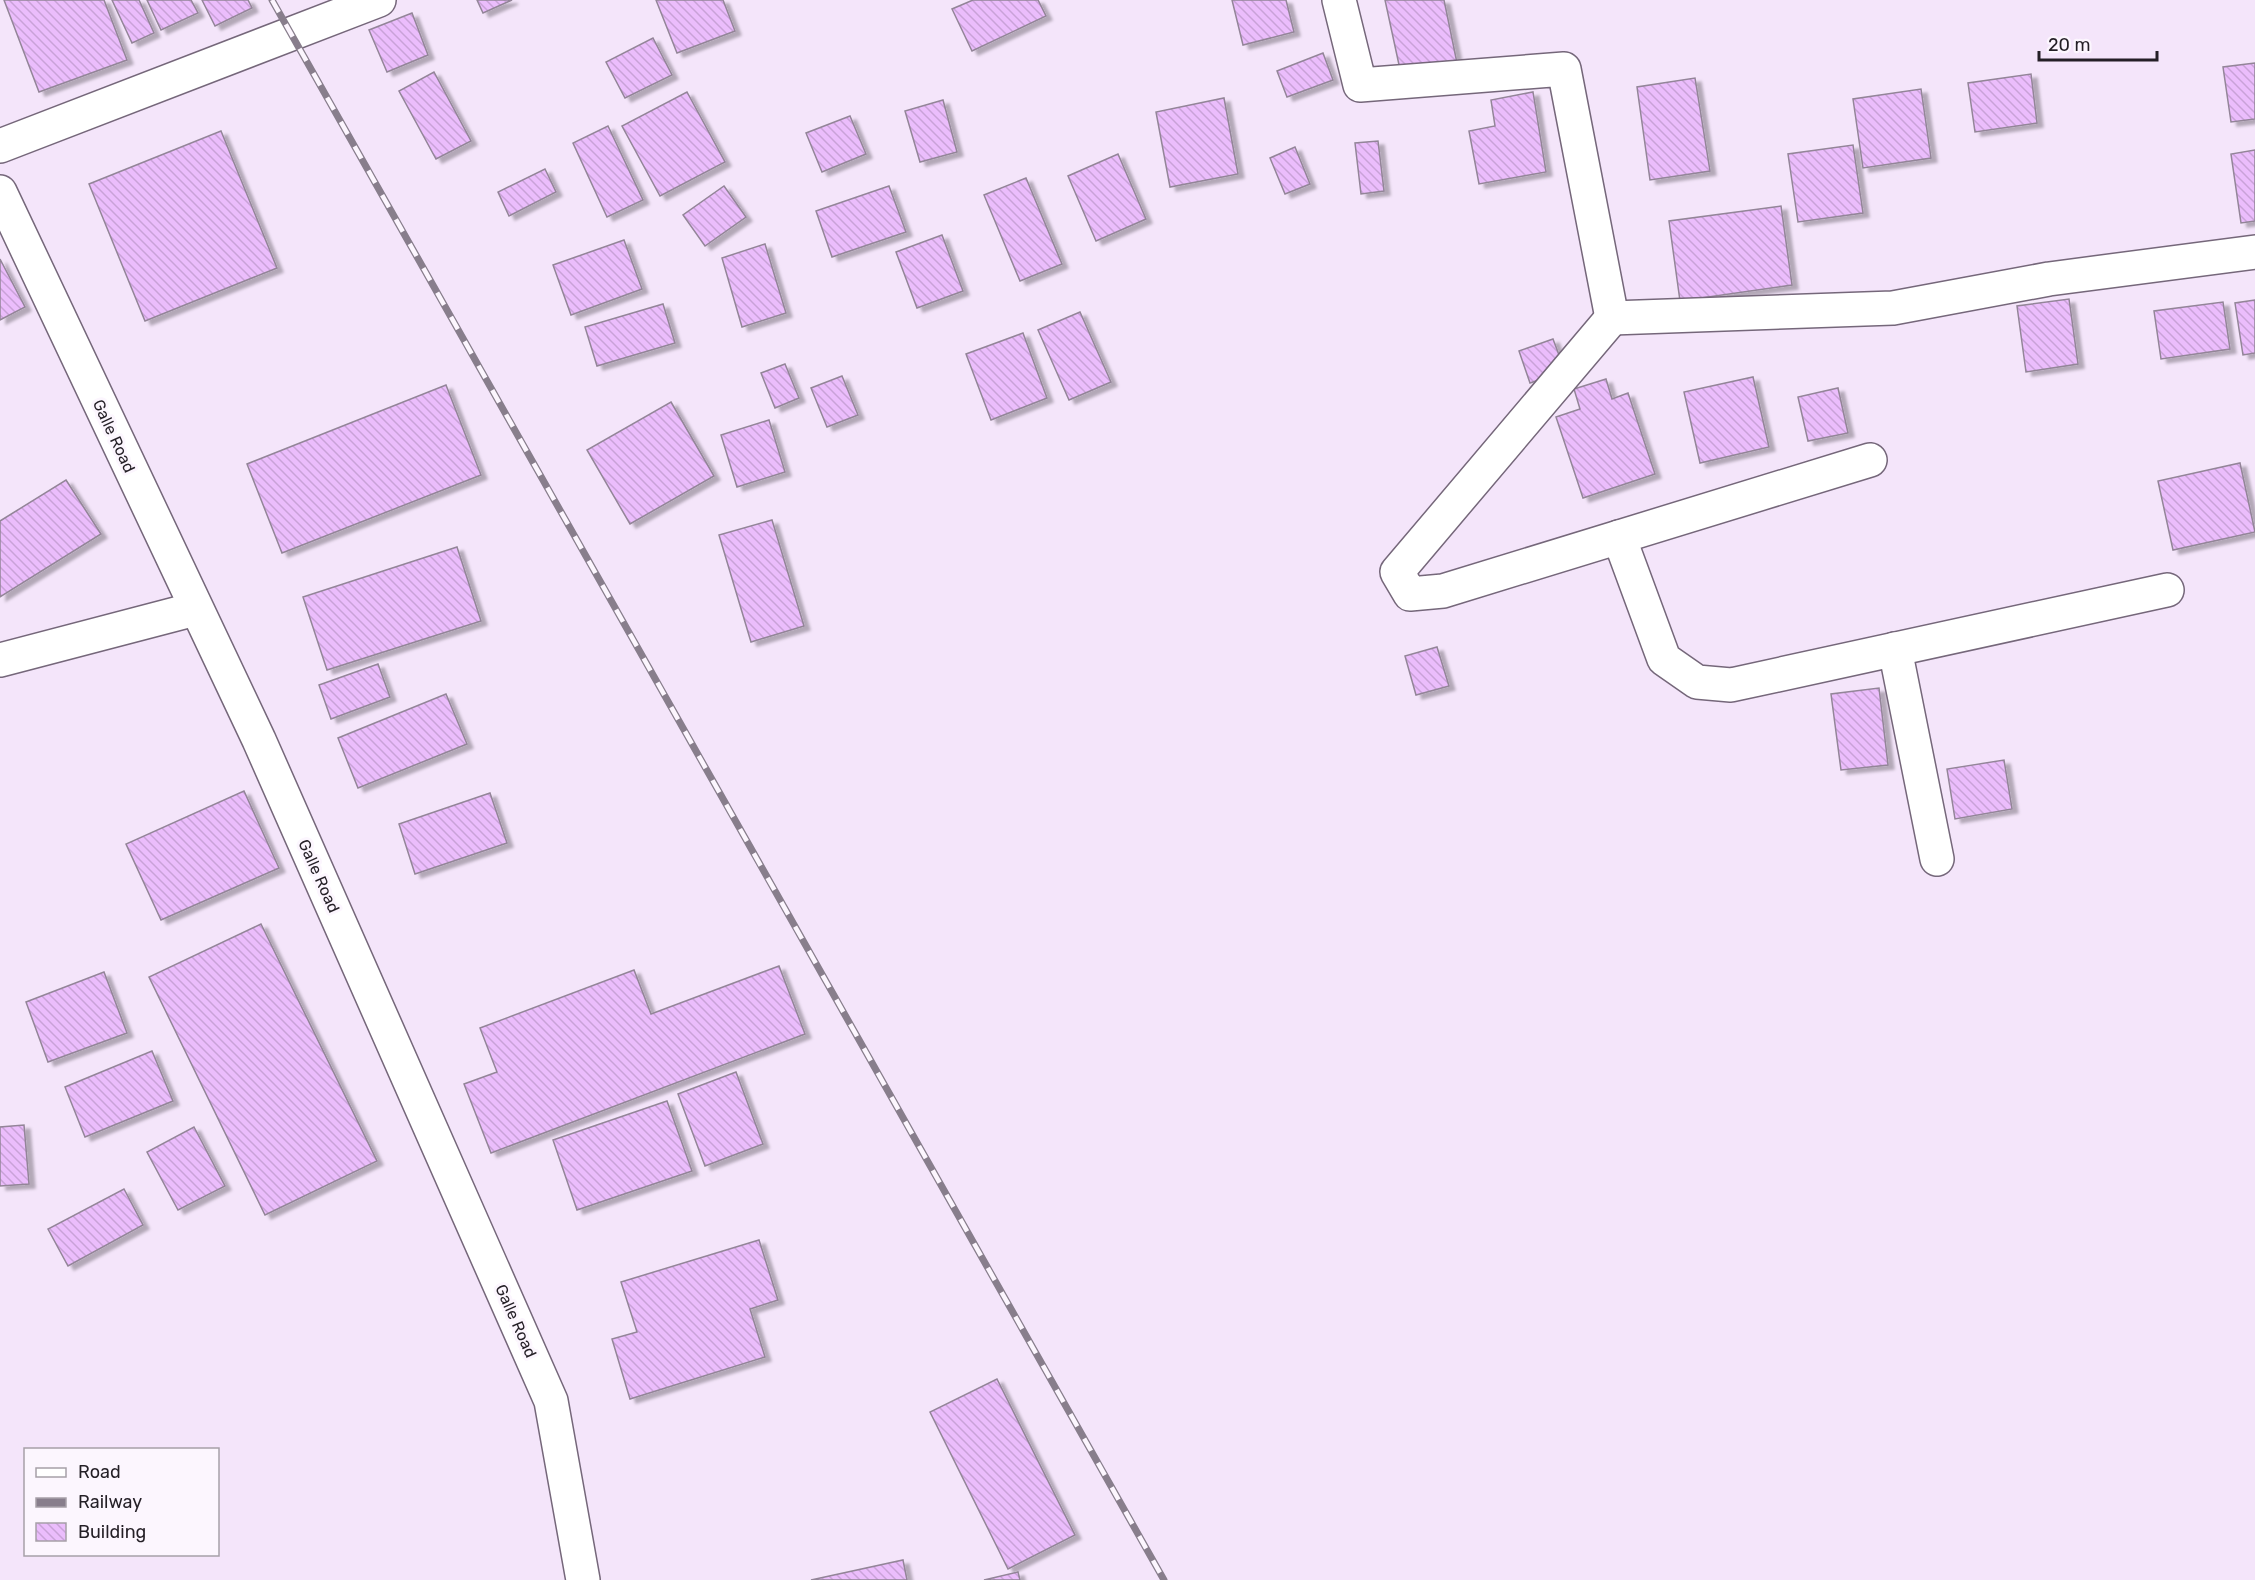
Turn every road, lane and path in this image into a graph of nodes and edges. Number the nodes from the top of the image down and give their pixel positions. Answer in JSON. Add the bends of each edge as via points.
{"nodes":[{"id":1,"x":379,"y":0,"type":"edge"},
{"id":2,"x":1339,"y":0,"type":"edge"},
{"id":3,"x":0,"y":146,"type":"edge"},
{"id":4,"x":0,"y":192,"type":"edge"},
{"id":5,"x":2255,"y":252,"type":"edge"},
{"id":6,"x":1612,"y":318,"type":"junction"},
{"id":7,"x":1870,"y":460,"type":"dead end"},
{"id":8,"x":1619,"y":537,"type":"junction"},
{"id":9,"x":2167,"y":590,"type":"dead end"},
{"id":10,"x":195,"y":609,"type":"junction"},
{"id":11,"x":1895,"y":648,"type":"junction"},
{"id":12,"x":0,"y":660,"type":"edge"},
{"id":13,"x":1937,"y":859,"type":"dead end"},
{"id":14,"x":583,"y":1580,"type":"edge"}],
"edges":[{"from":1,"to":3,"type":"main road"},
{"from":2,"to":6,"type":"main road","via":[[1360,85],[1564,69]]},
{"from":4,"to":10,"type":"main road","name":"Galle Road"},
{"from":5,"to":6,"type":"main road","via":[[2049,279],[1893,308]]},
{"from":6,"to":8,"type":"main road","via":[[1397,572],[1410,594],[1443,591]]},
{"from":7,"to":8,"type":"main road"},
{"from":8,"to":11,"type":"main road","via":[[1664,659],[1697,681],[1731,685]]},
{"from":9,"to":11,"type":"main road"},
{"from":10,"to":12,"type":"main road"},
{"from":10,"to":14,"type":"main road","name":"Galle Road","via":[[259,740],[551,1401]]},
{"from":11,"to":13,"type":"main road"}]}
